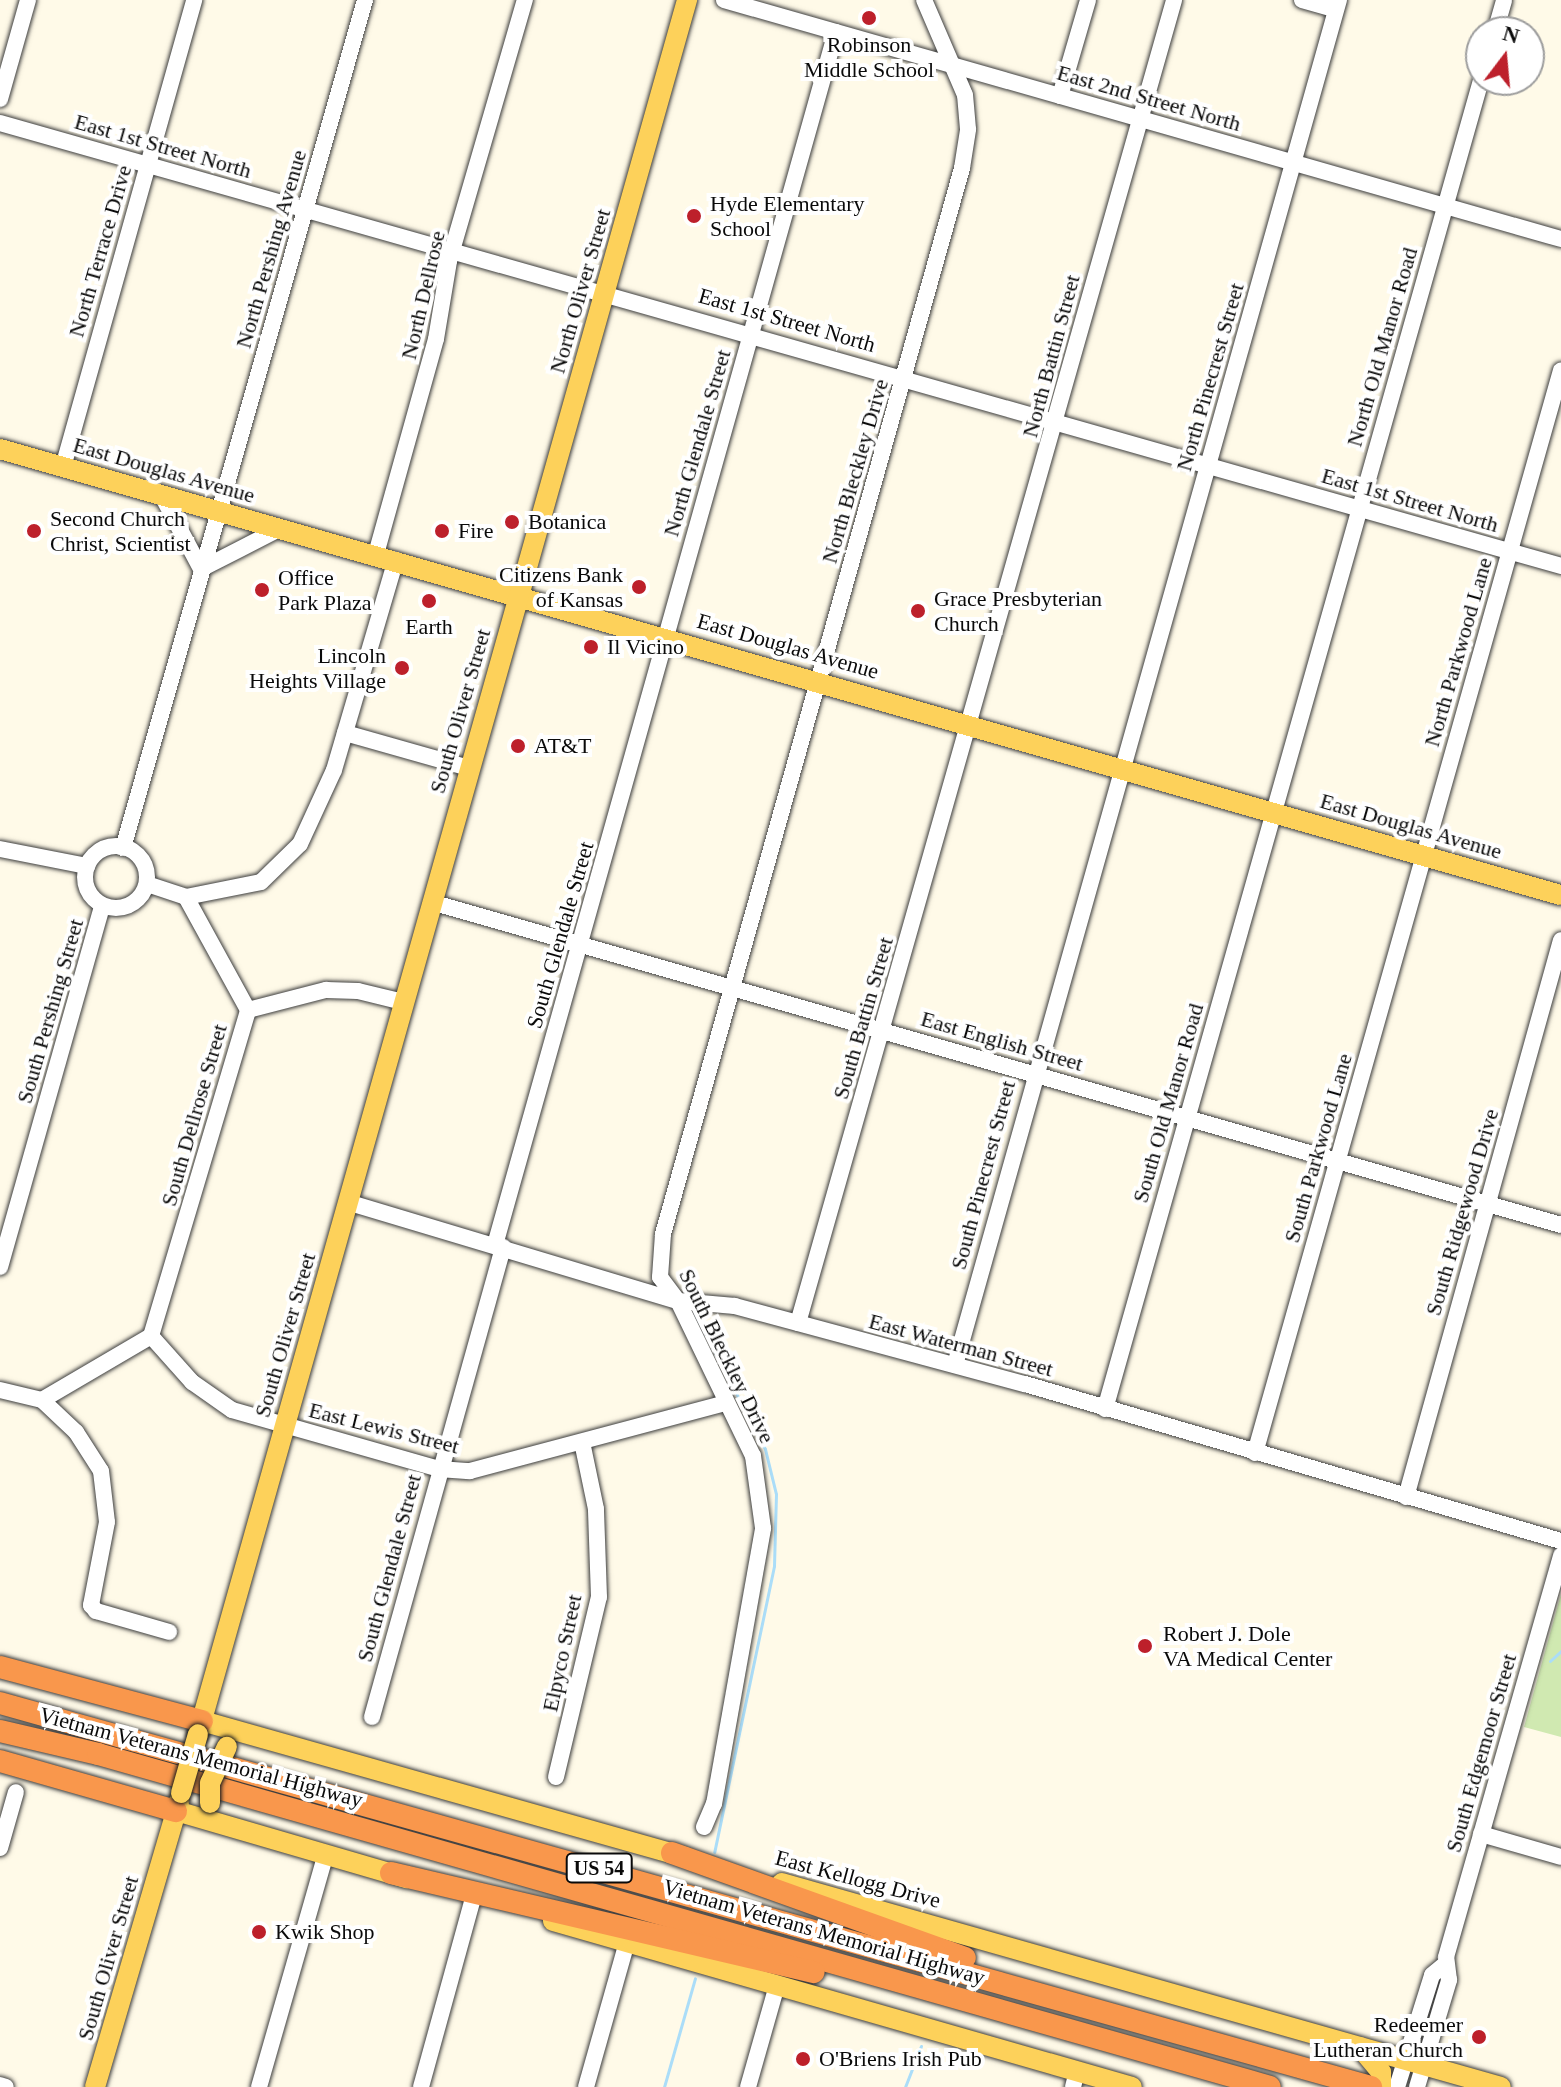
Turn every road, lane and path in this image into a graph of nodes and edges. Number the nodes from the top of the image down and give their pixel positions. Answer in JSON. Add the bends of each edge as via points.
{"nodes":[{"id":1,"x":28,"y":0,"type":"edge"},
{"id":2,"x":194,"y":0,"type":"edge"},
{"id":3,"x":365,"y":0,"type":"edge"},
{"id":4,"x":525,"y":0,"type":"edge"},
{"id":5,"x":687,"y":0,"type":"edge"},
{"id":6,"x":724,"y":0,"type":"edge"},
{"id":7,"x":924,"y":0,"type":"edge"},
{"id":8,"x":1088,"y":0,"type":"edge"},
{"id":9,"x":1174,"y":0,"type":"edge"},
{"id":10,"x":1302,"y":0,"type":"edge"},
{"id":11,"x":1338,"y":5,"type":"edge"},
{"id":12,"x":836,"y":32,"type":"junction"},
{"id":13,"x":955,"y":66,"type":"junction"},
{"id":14,"x":1060,"y":96,"type":"junction"},
{"id":15,"x":1476,"y":96,"type":"edge"},
{"id":16,"x":0,"y":99,"type":"edge"},
{"id":17,"x":1140,"y":119,"type":"junction"},
{"id":18,"x":0,"y":123,"type":"edge"},
{"id":19,"x":1294,"y":163,"type":"junction"},
{"id":20,"x":147,"y":164,"type":"junction"},
{"id":21,"x":1445,"y":205,"type":"junction"},
{"id":22,"x":306,"y":208,"type":"junction"},
{"id":23,"x":1561,"y":239,"type":"edge"},
{"id":24,"x":455,"y":250,"type":"junction"},
{"id":25,"x":604,"y":292,"type":"junction"},
{"id":26,"x":752,"y":333,"type":"junction"},
{"id":27,"x":1561,"y":370,"type":"edge"},
{"id":28,"x":905,"y":376,"type":"junction"},
{"id":29,"x":1056,"y":420,"type":"junction"},
{"id":30,"x":0,"y":449,"type":"edge"},
{"id":31,"x":1207,"y":464,"type":"junction"},
{"id":32,"x":63,"y":467,"type":"junction"},
{"id":33,"x":161,"y":494,"type":"junction"},
{"id":34,"x":1359,"y":508,"type":"junction"},
{"id":35,"x":220,"y":511,"type":"junction"},
{"id":36,"x":281,"y":528,"type":"junction"},
{"id":37,"x":1509,"y":551,"type":"junction"},
{"id":38,"x":386,"y":557,"type":"junction"},
{"id":39,"x":1561,"y":566,"type":"edge"},
{"id":40,"x":201,"y":569,"type":"junction"},
{"id":41,"x":518,"y":594,"type":"junction"},
{"id":42,"x":665,"y":636,"type":"junction"},
{"id":43,"x":819,"y":680,"type":"junction"},
{"id":44,"x":968,"y":724,"type":"junction"},
{"id":45,"x":345,"y":733,"type":"junction"},
{"id":46,"x":1121,"y":766,"type":"junction"},
{"id":47,"x":469,"y":768,"type":"junction"},
{"id":48,"x":1273,"y":810,"type":"junction"},
{"id":49,"x":123,"y":848,"type":"junction"},
{"id":50,"x":0,"y":849,"type":"edge"},
{"id":51,"x":1424,"y":854,"type":"junction"},
{"id":52,"x":87,"y":866,"type":"junction"},
{"id":53,"x":147,"y":884,"type":"junction"},
{"id":54,"x":1561,"y":895,"type":"edge"},
{"id":55,"x":186,"y":897,"type":"junction"},
{"id":56,"x":431,"y":902,"type":"junction"},
{"id":57,"x":102,"y":906,"type":"junction"},
{"id":58,"x":1561,"y":940,"type":"edge"},
{"id":59,"x":581,"y":945,"type":"junction"},
{"id":60,"x":731,"y":986,"type":"junction"},
{"id":61,"x":403,"y":1002,"type":"junction"},
{"id":62,"x":248,"y":1010,"type":"junction"},
{"id":63,"x":883,"y":1030,"type":"junction"},
{"id":64,"x":1033,"y":1073,"type":"junction"},
{"id":65,"x":1187,"y":1116,"type":"junction"},
{"id":66,"x":1338,"y":1160,"type":"junction"},
{"id":67,"x":347,"y":1202,"type":"junction"},
{"id":68,"x":1487,"y":1203,"type":"junction"},
{"id":69,"x":1561,"y":1225,"type":"edge"},
{"id":70,"x":499,"y":1246,"type":"junction"},
{"id":71,"x":0,"y":1267,"type":"edge"},
{"id":72,"x":678,"y":1301,"type":"junction"},
{"id":73,"x":798,"y":1323,"type":"junction"},
{"id":74,"x":151,"y":1336,"type":"junction"},
{"id":75,"x":955,"y":1365,"type":"junction"},
{"id":76,"x":0,"y":1390,"type":"edge"},
{"id":77,"x":42,"y":1400,"type":"junction"},
{"id":78,"x":725,"y":1403,"type":"junction"},
{"id":79,"x":1105,"y":1409,"type":"junction"},
{"id":80,"x":284,"y":1426,"type":"junction"},
{"id":81,"x":582,"y":1442,"type":"junction"},
{"id":82,"x":1255,"y":1453,"type":"junction"},
{"id":83,"x":439,"y":1469,"type":"junction"},
{"id":84,"x":1406,"y":1497,"type":"junction"},
{"id":85,"x":1561,"y":1541,"type":"edge"},
{"id":86,"x":1561,"y":1555,"type":"edge"},
{"id":87,"x":169,"y":1632,"type":"dead end"},
{"id":88,"x":0,"y":1667,"type":"edge"},
{"id":89,"x":0,"y":1703,"type":"edge"},
{"id":90,"x":372,"y":1717,"type":"dead end"},
{"id":91,"x":200,"y":1728,"type":"junction"},
{"id":92,"x":0,"y":1731,"type":"edge"},
{"id":93,"x":257,"y":1736,"type":"junction"},
{"id":94,"x":0,"y":1761,"type":"edge"},
{"id":95,"x":556,"y":1777,"type":"dead end"},
{"id":96,"x":16,"y":1792,"type":"dead end"},
{"id":97,"x":179,"y":1802,"type":"junction"},
{"id":98,"x":230,"y":1825,"type":"junction"},
{"id":99,"x":704,"y":1827,"type":"dead end"},
{"id":100,"x":1481,"y":1834,"type":"junction"},
{"id":101,"x":0,"y":1848,"type":"edge"},
{"id":102,"x":326,"y":1853,"type":"junction"},
{"id":103,"x":672,"y":1853,"type":"junction"},
{"id":104,"x":1561,"y":1857,"type":"edge"},
{"id":105,"x":391,"y":1873,"type":"junction"},
{"id":106,"x":473,"y":1898,"type":"junction"},
{"id":107,"x":627,"y":1942,"type":"junction"},
{"id":108,"x":777,"y":1985,"type":"junction"},
{"id":109,"x":1095,"y":2038,"type":"junction"},
{"id":110,"x":1196,"y":2038,"type":"junction"},
{"id":111,"x":1358,"y":2046,"type":"junction"},
{"id":112,"x":1400,"y":2078,"type":"edge"},
{"id":113,"x":1075,"y":2079,"type":"edge"},
{"id":114,"x":1491,"y":2084,"type":"edge"},
{"id":115,"x":0,"y":2085,"type":"edge"},
{"id":116,"x":6,"y":2087,"type":"edge"},
{"id":117,"x":95,"y":2087,"type":"edge"},
{"id":118,"x":259,"y":2087,"type":"edge"},
{"id":119,"x":421,"y":2087,"type":"edge"},
{"id":120,"x":586,"y":2087,"type":"edge"},
{"id":121,"x":748,"y":2087,"type":"edge"},
{"id":122,"x":1132,"y":2087,"type":"edge"},
{"id":123,"x":1270,"y":2087,"type":"edge"},
{"id":124,"x":1442,"y":2087,"type":"edge"}],
"edges":[{"from":1,"to":16,"type":"street"},
{"from":2,"to":20,"type":"street","name":"North Terrace Drive"},
{"from":3,"to":22,"type":"street","name":"North Pershing Avenue"},
{"from":4,"to":24,"type":"street","name":"North Dellrose"},
{"from":5,"to":25,"type":"main road","name":"North Oliver Street"},
{"from":6,"to":12,"type":"street","name":"East 2nd Street North"},
{"from":7,"to":13,"type":"street","name":"North Bleckley Drive"},
{"from":8,"to":14,"type":"street"},
{"from":9,"to":17,"type":"street","name":"North Battin Street"},
{"from":10,"to":11,"type":"street"},
{"from":11,"to":19,"type":"street","name":"North Pinecrest Street"},
{"from":12,"to":13,"type":"street","name":"East 2nd Street North"},
{"from":12,"to":26,"type":"street","name":"North Glendale Street"},
{"from":13,"to":14,"type":"street","name":"East 2nd Street North"},
{"from":13,"to":28,"type":"street","name":"North Bleckley Drive","via":[[968,129],[962,168]]},
{"from":14,"to":17,"type":"street","name":"East 2nd Street North"},
{"from":15,"to":21,"type":"street","name":"North Old Manor Road"},
{"from":17,"to":19,"type":"street","name":"East 2nd Street North"},
{"from":17,"to":29,"type":"street","name":"North Battin Street"},
{"from":18,"to":20,"type":"street","name":"East 1st Street North"},
{"from":19,"to":21,"type":"street","name":"East 2nd Street North"},
{"from":19,"to":31,"type":"street","name":"North Pinecrest Street"},
{"from":20,"to":22,"type":"street","name":"East 1st Street North"},
{"from":20,"to":32,"type":"street","name":"North Terrace Drive"},
{"from":21,"to":23,"type":"street","name":"East 2nd Street North"},
{"from":21,"to":34,"type":"street","name":"North Old Manor Road"},
{"from":22,"to":24,"type":"street","name":"East 1st Street North"},
{"from":22,"to":35,"type":"street","name":"North Pershing Avenue"},
{"from":24,"to":25,"type":"street","name":"East 1st Street North"},
{"from":24,"to":38,"type":"street","name":"North Dellrose"},
{"from":25,"to":26,"type":"street","name":"East 1st Street North"},
{"from":25,"to":41,"type":"main road","name":"North Oliver Street"},
{"from":26,"to":28,"type":"street","name":"East 1st Street North"},
{"from":26,"to":42,"type":"street","name":"North Glendale Street"},
{"from":27,"to":37,"type":"street","name":"North Parkwood Lane"},
{"from":28,"to":29,"type":"street","name":"East 1st Street North"},
{"from":28,"to":43,"type":"street","name":"North Bleckley Drive"},
{"from":29,"to":31,"type":"street","name":"East 1st Street North"},
{"from":29,"to":44,"type":"street","name":"North Battin Street"},
{"from":30,"to":32,"type":"main road","name":"East Douglas Avenue"},
{"from":31,"to":34,"type":"street","name":"East 1st Street North"},
{"from":31,"to":46,"type":"street","name":"North Pinecrest Street"},
{"from":32,"to":33,"type":"main road","name":"East Douglas Avenue"},
{"from":33,"to":35,"type":"main road","name":"East Douglas Avenue"},
{"from":33,"to":40,"type":"street"},
{"from":34,"to":37,"type":"street","name":"East 1st Street North"},
{"from":34,"to":48,"type":"street","name":"North Old Manor Road"},
{"from":35,"to":36,"type":"main road","name":"East Douglas Avenue"},
{"from":35,"to":40,"type":"street"},
{"from":36,"to":38,"type":"main road","name":"East Douglas Avenue"},
{"from":36,"to":40,"type":"street"},
{"from":37,"to":39,"type":"street","name":"East 1st Street North"},
{"from":37,"to":51,"type":"street","name":"North Parkwood Lane"},
{"from":38,"to":41,"type":"main road","name":"East Douglas Avenue"},
{"from":38,"to":45,"type":"street"},
{"from":40,"to":49,"type":"street"},
{"from":41,"to":42,"type":"main road","name":"East Douglas Avenue"},
{"from":41,"to":47,"type":"main road","name":"South Oliver Street"},
{"from":42,"to":43,"type":"main road","name":"East Douglas Avenue"},
{"from":42,"to":59,"type":"street","name":"South Glendale Street"},
{"from":43,"to":44,"type":"main road","name":"East Douglas Avenue"},
{"from":43,"to":60,"type":"street","name":"South Bleckley Drive"},
{"from":44,"to":46,"type":"main road","name":"East Douglas Avenue"},
{"from":44,"to":63,"type":"street","name":"South Battin Street"},
{"from":45,"to":47,"type":"street"},
{"from":45,"to":55,"type":"street","via":[[300,844],[261,882]]},
{"from":46,"to":48,"type":"main road","name":"East Douglas Avenue"},
{"from":46,"to":64,"type":"street","name":"South Pinecrest Street"},
{"from":47,"to":56,"type":"main road","name":"South Oliver Street"},
{"from":48,"to":51,"type":"main road","name":"East Douglas Avenue"},
{"from":48,"to":65,"type":"street","name":"South Old Manor Road"},
{"from":49,"to":52,"type":"street","via":[[103,849]]},
{"from":49,"to":53,"type":"street","via":[[144,863]]},
{"from":50,"to":52,"type":"street"},
{"from":51,"to":54,"type":"main road","name":"East Douglas Avenue"},
{"from":51,"to":66,"type":"street","name":"South Parkwood Lane"},
{"from":52,"to":57,"type":"street","via":[[87,888]]},
{"from":53,"to":55,"type":"street"},
{"from":53,"to":57,"type":"street","via":[[129,906]]},
{"from":55,"to":62,"type":"street","name":"South Dellrose Street"},
{"from":56,"to":59,"type":"street","name":"East English Street"},
{"from":56,"to":61,"type":"main road","name":"South Oliver Street"},
{"from":57,"to":71,"type":"street","name":"South Pershing Street"},
{"from":58,"to":68,"type":"street","name":"South Ridgewood Drive"},
{"from":59,"to":60,"type":"street","name":"East English Street"},
{"from":59,"to":70,"type":"street","name":"South Glendale Street"},
{"from":60,"to":63,"type":"street","name":"East English Street"},
{"from":60,"to":72,"type":"street","name":"South Bleckley Drive","via":[[663,1234],[660,1277]]},
{"from":61,"to":62,"type":"street","via":[[326,990]]},
{"from":61,"to":67,"type":"main road","name":"South Oliver Street"},
{"from":62,"to":74,"type":"street","name":"South Dellrose Street"},
{"from":63,"to":64,"type":"street","name":"East English Street"},
{"from":63,"to":73,"type":"street","name":"South Battin Street"},
{"from":64,"to":65,"type":"street","name":"East English Street"},
{"from":64,"to":75,"type":"street","name":"South Pinecrest Street"},
{"from":65,"to":66,"type":"street","name":"East English Street"},
{"from":65,"to":79,"type":"street","name":"South Old Manor Road"},
{"from":66,"to":68,"type":"street","name":"East English Street"},
{"from":66,"to":82,"type":"street","name":"South Parkwood Lane"},
{"from":67,"to":70,"type":"street","name":"East Waterman Street"},
{"from":67,"to":80,"type":"main road","name":"South Oliver Street"},
{"from":68,"to":69,"type":"street","name":"East English Street"},
{"from":68,"to":84,"type":"street","name":"South Ridgewood Drive"},
{"from":70,"to":72,"type":"street","name":"East Waterman Street"},
{"from":70,"to":83,"type":"street","name":"South Glendale Street"},
{"from":72,"to":73,"type":"street","name":"East Waterman Street","via":[[735,1306]]},
{"from":72,"to":78,"type":"street","name":"South Bleckley Drive"},
{"from":73,"to":75,"type":"street","name":"East Waterman Street"},
{"from":74,"to":77,"type":"street"},
{"from":74,"to":80,"type":"street","name":"East Lewis Street","via":[[214,1400]]},
{"from":75,"to":79,"type":"street","name":"East Waterman Street"},
{"from":76,"to":77,"type":"street"},
{"from":77,"to":87,"type":"street","via":[[76,1432],[101,1471],[107,1522],[91,1605],[96,1611]]},
{"from":78,"to":81,"type":"street","name":"East Lewis Street"},
{"from":78,"to":99,"type":"street","name":"South Bleckley Drive","via":[[753,1456],[763,1528],[714,1804]]},
{"from":79,"to":82,"type":"street","name":"East Waterman Street"},
{"from":80,"to":83,"type":"street","name":"East Lewis Street"},
{"from":80,"to":91,"type":"main road","name":"South Oliver Street"},
{"from":81,"to":83,"type":"street","name":"East Lewis Street","via":[[470,1471]]},
{"from":81,"to":95,"type":"street","name":"Elpyco Street","via":[[596,1509],[599,1597]]},
{"from":82,"to":84,"type":"street","name":"East Waterman Street"},
{"from":83,"to":90,"type":"street","name":"South Glendale Street"},
{"from":84,"to":85,"type":"street","name":"East Waterman Street"},
{"from":86,"to":100,"type":"street","name":"South Edgemoor Street"},
{"from":88,"to":91,"type":"highway"},
{"from":89,"to":110,"type":"highway","name":"Vietnam Veterans Memorial Highway","number":"US 54"},
{"from":91,"to":93,"type":"main road","name":"East Kellogg Drive"},
{"from":91,"to":97,"type":"main road","name":"South Oliver Street","bridge":true},
{"from":92,"to":109,"type":"highway","name":"Vietnam Veterans Memorial Highway","number":"US 54","via":[[98,1754]]},
{"from":93,"to":98,"type":"main road","bridge":true,"via":[[227,1747],[210,1783],[210,1803]]},
{"from":93,"to":103,"type":"main road","name":"East Kellogg Drive"},
{"from":94,"to":97,"type":"highway"},
{"from":96,"to":101,"type":"street"},
{"from":97,"to":98,"type":"main road"},
{"from":97,"to":117,"type":"main road","name":"South Oliver Street"},
{"from":98,"to":102,"type":"main road"},
{"from":100,"to":104,"type":"street"},
{"from":100,"to":112,"type":"street","name":"South Edgemoor Street","via":[[1445,1964],[1449,1980]]},
{"from":102,"to":105,"type":"main road"},
{"from":102,"to":118,"type":"street"},
{"from":103,"to":110,"type":"highway"},
{"from":103,"to":111,"type":"main road","name":"East Kellogg Drive"},
{"from":105,"to":106,"type":"main road"},
{"from":105,"to":109,"type":"highway"},
{"from":106,"to":107,"type":"main road"},
{"from":106,"to":119,"type":"street"},
{"from":107,"to":108,"type":"main road"},
{"from":107,"to":120,"type":"street"},
{"from":108,"to":113,"type":"main road"},
{"from":108,"to":121,"type":"street"},
{"from":109,"to":123,"type":"highway","name":"Vietnam Veterans Memorial Highway","number":"US 54"},
{"from":110,"to":112,"type":"highway","name":"Vietnam Veterans Memorial Highway","number":"US 54"},
{"from":111,"to":112,"type":"main road"},
{"from":111,"to":112,"type":"main road","name":"East Kellogg Drive"},
{"from":112,"to":114,"type":"main road","name":"East Kellogg Drive"},
{"from":113,"to":122,"type":"main road"},
{"from":114,"to":124,"type":"main road"},
{"from":115,"to":116,"type":"street"}]}
